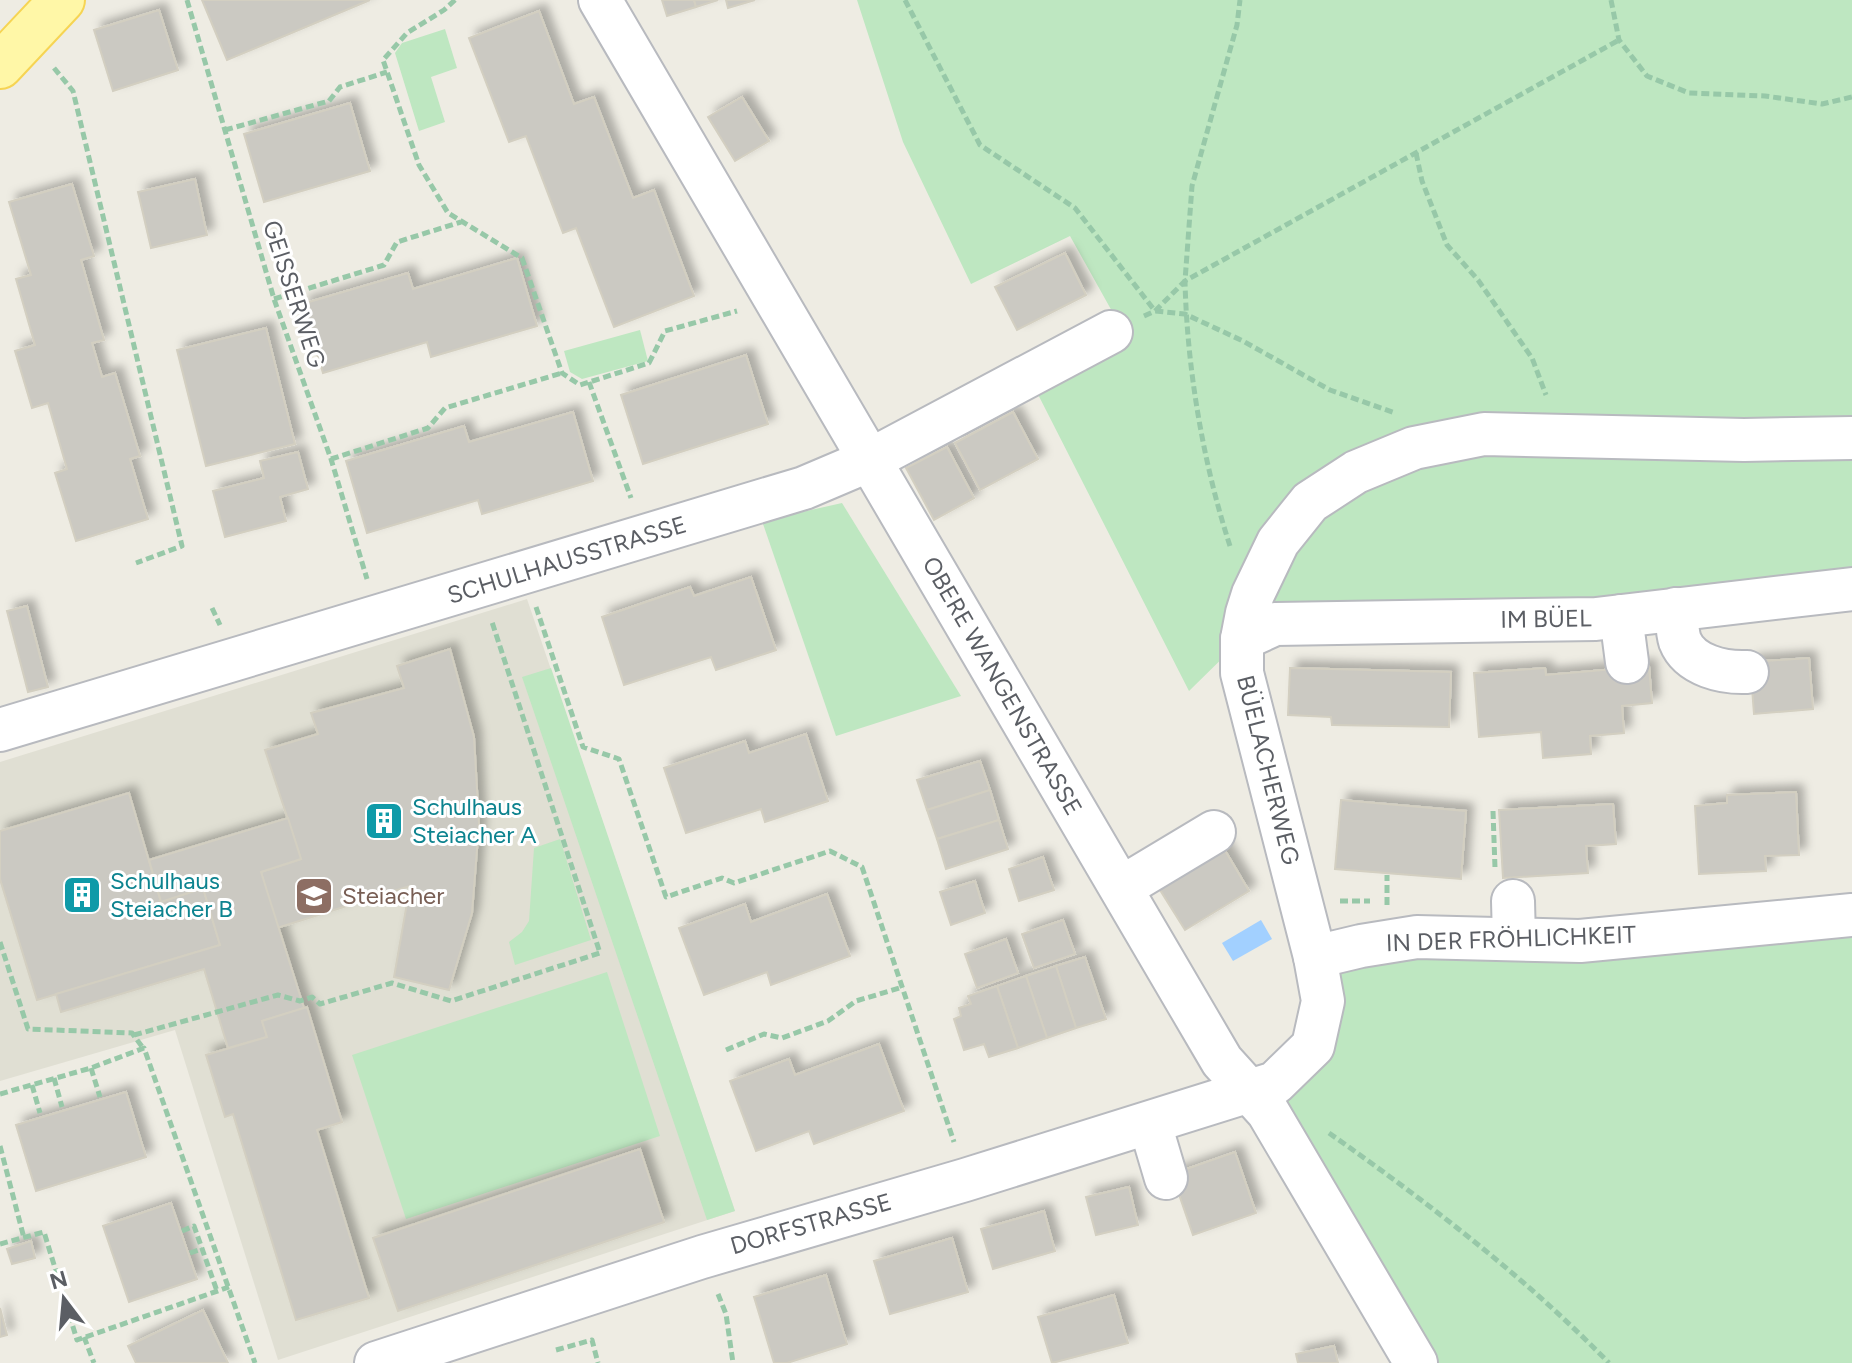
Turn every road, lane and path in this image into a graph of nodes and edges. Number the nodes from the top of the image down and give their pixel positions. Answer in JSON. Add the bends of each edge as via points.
{"nodes":[{"id":1,"x":62,"y":0,"type":"edge"},
{"id":2,"x":187,"y":0,"type":"edge"},
{"id":3,"x":455,"y":0,"type":"edge"},
{"id":4,"x":600,"y":0,"type":"edge"},
{"id":5,"x":905,"y":0,"type":"edge"},
{"id":6,"x":1240,"y":0,"type":"edge"},
{"id":7,"x":1611,"y":0,"type":"edge"},
{"id":8,"x":1619,"y":40,"type":"junction"},
{"id":9,"x":48,"y":64,"type":"dead end"},
{"id":10,"x":0,"y":66,"type":"edge"},
{"id":11,"x":387,"y":72,"type":"junction"},
{"id":12,"x":1852,"y":97,"type":"edge"},
{"id":13,"x":225,"y":130,"type":"junction"},
{"id":14,"x":1416,"y":153,"type":"junction"},
{"id":15,"x":462,"y":222,"type":"junction"},
{"id":16,"x":1185,"y":281,"type":"junction"},
{"id":17,"x":274,"y":299,"type":"junction"},
{"id":18,"x":746,"y":308,"type":"dead end"},
{"id":19,"x":1155,"y":311,"type":"junction"},
{"id":20,"x":1185,"y":314,"type":"junction"},
{"id":21,"x":1111,"y":332,"type":"joint"},
{"id":22,"x":562,"y":373,"type":"junction"},
{"id":23,"x":589,"y":382,"type":"junction"},
{"id":24,"x":1405,"y":417,"type":"dead end"},
{"id":25,"x":1544,"y":435,"type":"junction"},
{"id":26,"x":1852,"y":438,"type":"edge"},
{"id":27,"x":331,"y":459,"type":"junction"},
{"id":28,"x":870,"y":460,"type":"junction"},
{"id":29,"x":634,"y":505,"type":"dead end"},
{"id":30,"x":136,"y":563,"type":"dead end"},
{"id":31,"x":525,"y":572,"type":"junction"},
{"id":32,"x":368,"y":583,"type":"dead end"},
{"id":33,"x":1852,"y":589,"type":"edge"},
{"id":34,"x":1253,"y":594,"type":"junction"},
{"id":35,"x":1676,"y":609,"type":"junction"},
{"id":36,"x":1621,"y":616,"type":"junction"},
{"id":37,"x":491,"y":617,"type":"dead end"},
{"id":38,"x":1242,"y":639,"type":"junction"},
{"id":39,"x":1627,"y":662,"type":"dead end"},
{"id":40,"x":1747,"y":672,"type":"dead end"},
{"id":41,"x":0,"y":730,"type":"edge"},
{"id":42,"x":1493,"y":811,"type":"dead end"},
{"id":43,"x":1214,"y":832,"type":"dead end"},
{"id":44,"x":1120,"y":885,"type":"junction"},
{"id":45,"x":1507,"y":904,"type":"junction"},
{"id":46,"x":1852,"y":915,"type":"edge"},
{"id":47,"x":0,"y":942,"type":"edge"},
{"id":48,"x":1315,"y":957,"type":"junction"},
{"id":49,"x":903,"y":987,"type":"junction"},
{"id":50,"x":134,"y":1035,"type":"junction"},
{"id":51,"x":144,"y":1048,"type":"junction"},
{"id":52,"x":726,"y":1050,"type":"dead end"},
{"id":53,"x":91,"y":1068,"type":"junction"},
{"id":54,"x":54,"y":1078,"type":"junction"},
{"id":55,"x":32,"y":1085,"type":"junction"},
{"id":56,"x":1246,"y":1091,"type":"junction"},
{"id":57,"x":0,"y":1094,"type":"edge"},
{"id":58,"x":100,"y":1097,"type":"dead end"},
{"id":59,"x":62,"y":1107,"type":"dead end"},
{"id":60,"x":40,"y":1113,"type":"dead end"},
{"id":61,"x":1150,"y":1124,"type":"junction"},
{"id":62,"x":1326,"y":1131,"type":"dead end"},
{"id":63,"x":955,"y":1146,"type":"dead end"},
{"id":64,"x":0,"y":1149,"type":"edge"},
{"id":65,"x":4,"y":1175,"type":"edge"},
{"id":66,"x":1166,"y":1178,"type":"dead end"},
{"id":67,"x":182,"y":1231,"type":"dead end"},
{"id":68,"x":24,"y":1238,"type":"junction"},
{"id":69,"x":0,"y":1244,"type":"edge"},
{"id":70,"x":202,"y":1249,"type":"junction"},
{"id":71,"x":190,"y":1253,"type":"dead end"},
{"id":72,"x":702,"y":1257,"type":"junction"},
{"id":73,"x":229,"y":1287,"type":"junction"},
{"id":74,"x":217,"y":1291,"type":"junction"},
{"id":75,"x":84,"y":1337,"type":"junction"},
{"id":76,"x":592,"y":1340,"type":"dead end"},
{"id":77,"x":94,"y":1363,"type":"edge"},
{"id":78,"x":255,"y":1363,"type":"edge"},
{"id":79,"x":376,"y":1363,"type":"edge"},
{"id":80,"x":598,"y":1363,"type":"edge"},
{"id":81,"x":733,"y":1363,"type":"edge"},
{"id":82,"x":1416,"y":1363,"type":"edge"},
{"id":83,"x":1609,"y":1363,"type":"edge"}],
"edges":[{"from":1,"to":10,"type":"main road"},
{"from":2,"to":13,"type":"path","name":"GEISSERWEG"},
{"from":3,"to":11,"type":"path","via":[[407,33],[383,60]]},
{"from":4,"to":28,"type":"street","name":"OBERE WANGENSTRASSE"},
{"from":5,"to":19,"type":"path","via":[[980,145],[1075,208]]},
{"from":6,"to":16,"type":"path","via":[[1192,186]]},
{"from":7,"to":8,"type":"path"},
{"from":8,"to":12,"type":"path","via":[[1647,76],[1689,93],[1822,104]]},
{"from":8,"to":14,"type":"path"},
{"from":9,"to":30,"type":"path","via":[[73,91],[182,546]]},
{"from":11,"to":13,"type":"path","via":[[340,87],[329,101]]},
{"from":11,"to":15,"type":"path","via":[[419,165],[448,213]]},
{"from":13,"to":17,"type":"path","name":"GEISSERWEG"},
{"from":14,"to":16,"type":"path"},
{"from":14,"to":25,"type":"path","via":[[1447,245],[1532,358],[1546,395]]},
{"from":15,"to":17,"type":"path","via":[[397,242],[384,265]]},
{"from":15,"to":22,"type":"path","via":[[522,258]]},
{"from":16,"to":19,"type":"path"},
{"from":16,"to":20,"type":"path"},
{"from":17,"to":27,"type":"path","name":"GEISSERWEG"},
{"from":18,"to":23,"type":"path","via":[[665,331],[649,363]]},
{"from":19,"to":20,"type":"path"},
{"from":19,"to":21,"type":"path"},
{"from":20,"to":24,"type":"path","via":[[1330,390]]},
{"from":20,"to":34,"type":"path","via":[[1215,500],[1240,577]]},
{"from":21,"to":28,"type":"street","name":"SCHULHAUSSTRASSE"},
{"from":22,"to":23,"type":"path","via":[[580,385]]},
{"from":22,"to":27,"type":"path","via":[[445,408],[428,428]]},
{"from":23,"to":29,"type":"path"},
{"from":25,"to":26,"type":"street","name":"BÜELACHERWEG"},
{"from":25,"to":34,"type":"street","name":"BÜELACHERWEG","via":[[1484,434],[1414,448],[1356,472],[1310,502],[1278,542]]},
{"from":27,"to":32,"type":"path","name":"GEISSERWEG"},
{"from":28,"to":31,"type":"street","name":"SCHULHAUSSTRASSE","via":[[804,488]]},
{"from":28,"to":44,"type":"street","name":"OBERE WANGENSTRASSE"},
{"from":31,"to":41,"type":"street","name":"SCHULHAUSSTRASSE"},
{"from":31,"to":49,"type":"path","via":[[583,747],[619,759],[666,897],[722,878],[734,883],[830,851],[862,867]]},
{"from":33,"to":35,"type":"street","name":"IM BÜEL"},
{"from":34,"to":38,"type":"street","name":"BÜELACHERWEG"},
{"from":35,"to":36,"type":"street","name":"IM BÜEL"},
{"from":35,"to":40,"type":"street","via":[[1680,642],[1696,660]]},
{"from":36,"to":38,"type":"street","name":"IM BÜEL","via":[[1275,624]]},
{"from":36,"to":39,"type":"street"},
{"from":37,"to":50,"type":"path","via":[[600,953],[451,1001],[392,983],[320,1004],[312,997],[300,1001],[278,995]]},
{"from":38,"to":48,"type":"street","name":"BÜELACHERWEG","via":[[1242,673]]},
{"from":42,"to":45,"type":"path"},
{"from":43,"to":44,"type":"street"},
{"from":44,"to":56,"type":"street","name":"OBERE WANGENSTRASSE","via":[[1222,1061]]},
{"from":45,"to":46,"type":"street","name":"IN DER FRÖHLICHKEIT","via":[[1580,941],[1734,911]]},
{"from":45,"to":48,"type":"street","name":"IN DER FRÖHLICHKEIT","via":[[1417,937]]},
{"from":47,"to":50,"type":"path","via":[[28,1029]]},
{"from":48,"to":56,"type":"street","name":"BÜELACHERWEG","via":[[1323,1001],[1313,1046],[1283,1078]]},
{"from":49,"to":52,"type":"path","via":[[856,1001],[828,1021],[782,1038],[764,1034]]},
{"from":49,"to":63,"type":"path"},
{"from":50,"to":51,"type":"path"},
{"from":51,"to":53,"type":"path"},
{"from":51,"to":73,"type":"path"},
{"from":53,"to":54,"type":"path"},
{"from":53,"to":58,"type":"path"},
{"from":54,"to":55,"type":"path"},
{"from":54,"to":59,"type":"path"},
{"from":55,"to":57,"type":"path"},
{"from":55,"to":60,"type":"path"},
{"from":56,"to":61,"type":"street","name":"DORFSTRASSE"},
{"from":56,"to":82,"type":"street","name":"OBERE WANGENSTRASSE","via":[[1268,1112]]},
{"from":61,"to":66,"type":"street"},
{"from":61,"to":72,"type":"street","name":"DORFSTRASSE"},
{"from":62,"to":83,"type":"path","via":[[1439,1212]]},
{"from":64,"to":65,"type":"path"},
{"from":65,"to":68,"type":"path"},
{"from":67,"to":70,"type":"path","via":[[194,1226]]},
{"from":68,"to":69,"type":"path"},
{"from":68,"to":75,"type":"path","via":[[44,1232],[77,1340]]},
{"from":70,"to":71,"type":"path"},
{"from":70,"to":74,"type":"path"},
{"from":72,"to":79,"type":"street","name":"DORFSTRASSE"},
{"from":72,"to":81,"type":"path","via":[[726,1314]]},
{"from":73,"to":74,"type":"path"},
{"from":73,"to":78,"type":"path"},
{"from":74,"to":75,"type":"path"},
{"from":75,"to":77,"type":"path"},
{"from":76,"to":80,"type":"path"}]}
